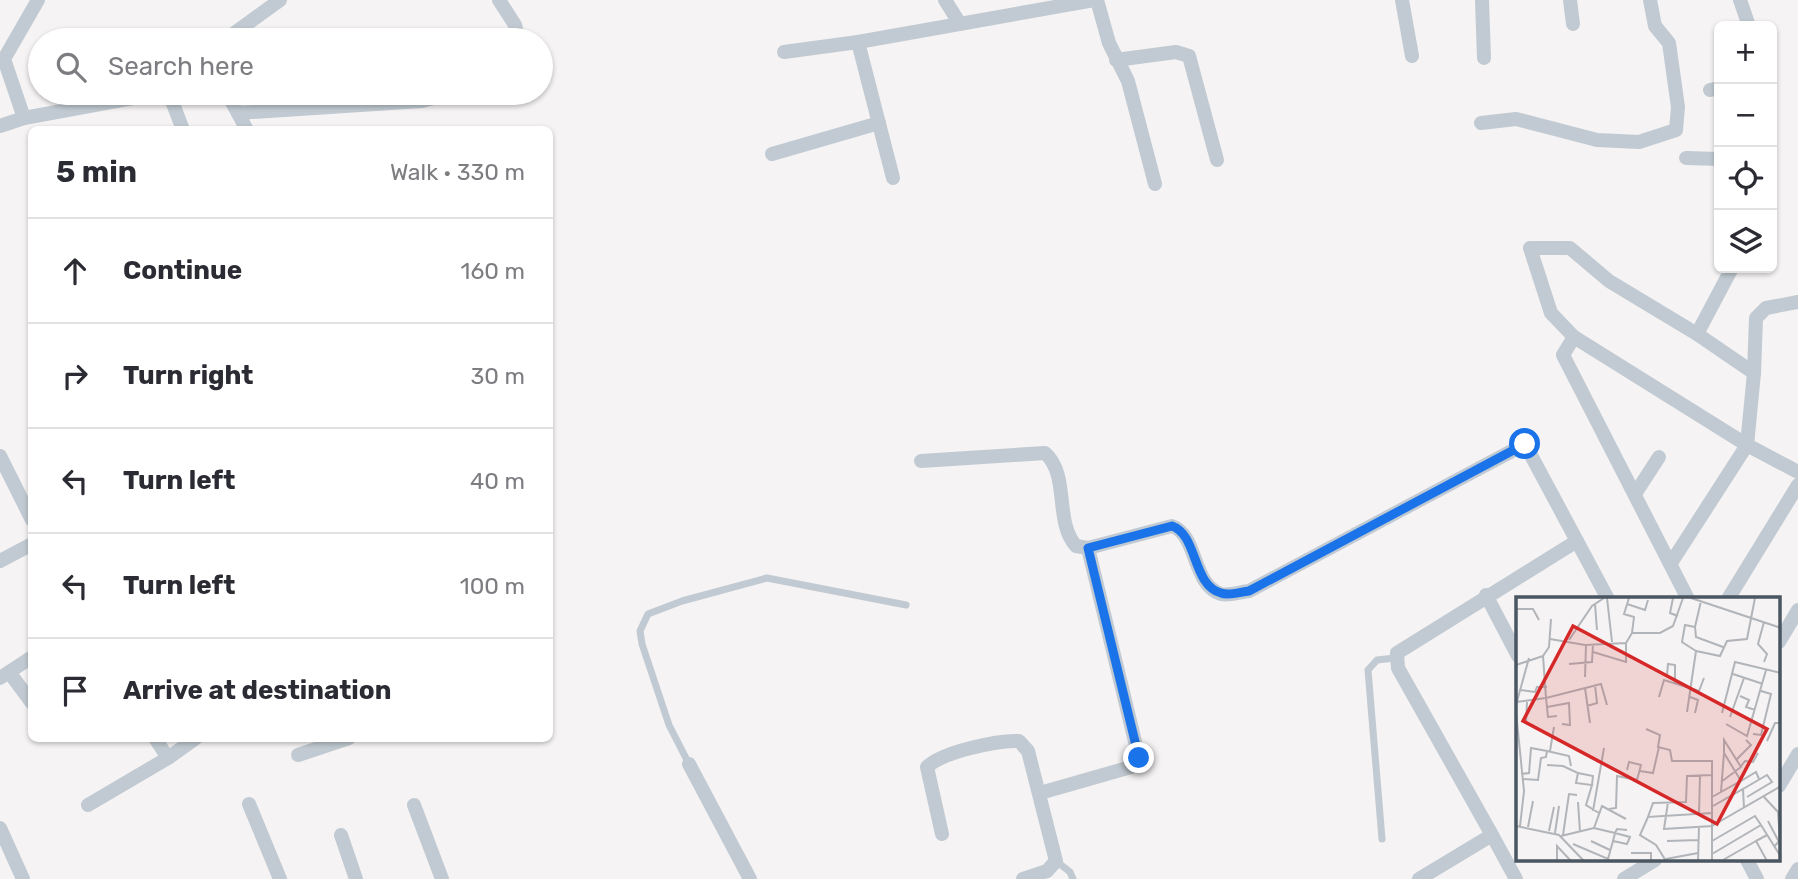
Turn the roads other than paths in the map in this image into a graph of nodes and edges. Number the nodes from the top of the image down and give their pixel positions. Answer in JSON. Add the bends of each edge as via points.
{"nodes":[{"id":1,"x":38,"y":0,"type":"edge"},
{"id":2,"x":280,"y":0,"type":"edge"},
{"id":3,"x":945,"y":0,"type":"edge"},
{"id":4,"x":1096,"y":0,"type":"edge"},
{"id":5,"x":1402,"y":0,"type":"edge"},
{"id":6,"x":1482,"y":0,"type":"edge"},
{"id":7,"x":1570,"y":0,"type":"edge"},
{"id":8,"x":1650,"y":0,"type":"edge"},
{"id":9,"x":1740,"y":0,"type":"edge"},
{"id":10,"x":502,"y":1,"type":"edge"},
{"id":11,"x":1029,"y":6,"type":"edge"},
{"id":12,"x":1747,"y":21,"type":"edge"},
{"id":13,"x":960,"y":24,"type":"junction"},
{"id":14,"x":1573,"y":24,"type":"dead end"},
{"id":15,"x":242,"y":28,"type":"edge"},
{"id":16,"x":516,"y":28,"type":"edge"},
{"id":17,"x":858,"y":42,"type":"junction"},
{"id":18,"x":784,"y":52,"type":"dead end"},
{"id":19,"x":1412,"y":56,"type":"dead end"},
{"id":20,"x":1484,"y":58,"type":"dead end"},
{"id":21,"x":1116,"y":60,"type":"junction"},
{"id":22,"x":95,"y":105,"type":"edge"},
{"id":23,"x":174,"y":105,"type":"edge"},
{"id":24,"x":234,"y":105,"type":"edge"},
{"id":25,"x":361,"y":105,"type":"edge"},
{"id":26,"x":238,"y":113,"type":"junction"},
{"id":27,"x":24,"y":118,"type":"junction"},
{"id":28,"x":1481,"y":122,"type":"dead end"},
{"id":29,"x":879,"y":123,"type":"junction"},
{"id":30,"x":0,"y":126,"type":"edge"},
{"id":31,"x":181,"y":126,"type":"edge"},
{"id":32,"x":245,"y":126,"type":"edge"},
{"id":33,"x":772,"y":154,"type":"dead end"},
{"id":34,"x":1686,"y":158,"type":"dead end"},
{"id":35,"x":1714,"y":159,"type":"edge"},
{"id":36,"x":1217,"y":160,"type":"dead end"},
{"id":37,"x":893,"y":178,"type":"dead end"},
{"id":38,"x":1155,"y":184,"type":"dead end"},
{"id":39,"x":1729,"y":273,"type":"edge"},
{"id":40,"x":1798,"y":302,"type":"edge"},
{"id":41,"x":1697,"y":334,"type":"junction"},
{"id":42,"x":1574,"y":337,"type":"junction"},
{"id":43,"x":1754,"y":373,"type":"junction"},
{"id":44,"x":1746,"y":445,"type":"junction"},
{"id":45,"x":0,"y":456,"type":"edge"},
{"id":46,"x":1659,"y":457,"type":"dead end"},
{"id":47,"x":921,"y":461,"type":"dead end"},
{"id":48,"x":1798,"y":472,"type":"edge"},
{"id":49,"x":1798,"y":485,"type":"edge"},
{"id":50,"x":1635,"y":494,"type":"junction"},
{"id":51,"x":28,"y":512,"type":"edge"},
{"id":52,"x":1577,"y":541,"type":"junction"},
{"id":53,"x":28,"y":546,"type":"edge"},
{"id":54,"x":1088,"y":548,"type":"junction"},
{"id":55,"x":0,"y":561,"type":"edge"},
{"id":56,"x":1671,"y":563,"type":"junction"},
{"id":57,"x":1486,"y":594,"type":"junction"},
{"id":58,"x":1607,"y":597,"type":"edge"},
{"id":59,"x":1687,"y":597,"type":"edge"},
{"id":60,"x":1729,"y":597,"type":"edge"},
{"id":61,"x":906,"y":605,"type":"dead end"},
{"id":62,"x":1798,"y":610,"type":"edge"},
{"id":63,"x":1780,"y":640,"type":"edge"},
{"id":64,"x":1516,"y":652,"type":"edge"},
{"id":65,"x":1395,"y":658,"type":"junction"},
{"id":66,"x":28,"y":660,"type":"edge"},
{"id":67,"x":4,"y":675,"type":"edge"},
{"id":68,"x":28,"y":699,"type":"edge"},
{"id":69,"x":158,"y":742,"type":"edge"},
{"id":70,"x":190,"y":742,"type":"edge"},
{"id":71,"x":336,"y":742,"type":"edge"},
{"id":72,"x":298,"y":754,"type":"dead end"},
{"id":73,"x":1798,"y":754,"type":"edge"},
{"id":74,"x":168,"y":758,"type":"junction"},
{"id":75,"x":689,"y":764,"type":"joint"},
{"id":76,"x":1780,"y":784,"type":"edge"},
{"id":77,"x":1040,"y":793,"type":"junction"},
{"id":78,"x":249,"y":804,"type":"dead end"},
{"id":79,"x":88,"y":805,"type":"dead end"},
{"id":80,"x":414,"y":805,"type":"dead end"},
{"id":81,"x":0,"y":828,"type":"edge"},
{"id":82,"x":942,"y":834,"type":"dead end"},
{"id":83,"x":341,"y":835,"type":"dead end"},
{"id":84,"x":1492,"y":835,"type":"junction"},
{"id":85,"x":1382,"y":839,"type":"dead end"},
{"id":86,"x":1056,"y":861,"type":"junction"},
{"id":87,"x":1652,"y":862,"type":"edge"},
{"id":88,"x":1748,"y":862,"type":"edge"},
{"id":89,"x":1798,"y":869,"type":"edge"},
{"id":90,"x":1628,"y":877,"type":"edge"},
{"id":91,"x":23,"y":879,"type":"edge"},
{"id":92,"x":280,"y":879,"type":"edge"},
{"id":93,"x":356,"y":879,"type":"edge"},
{"id":94,"x":442,"y":879,"type":"edge"},
{"id":95,"x":750,"y":879,"type":"edge"},
{"id":96,"x":1023,"y":879,"type":"edge"},
{"id":97,"x":1073,"y":879,"type":"edge"},
{"id":98,"x":1419,"y":879,"type":"edge"},
{"id":99,"x":1516,"y":879,"type":"edge"},
{"id":100,"x":1757,"y":879,"type":"edge"},
{"id":101,"x":1792,"y":879,"type":"edge"}],
"edges":[{"from":1,"to":27,"type":"street","via":[[4,59]]},
{"from":2,"to":15,"type":"street"},
{"from":3,"to":13,"type":"street"},
{"from":4,"to":11,"type":"street"},
{"from":4,"to":21,"type":"street"},
{"from":5,"to":19,"type":"street"},
{"from":6,"to":20,"type":"street"},
{"from":7,"to":14,"type":"street"},
{"from":8,"to":28,"type":"street","via":[[1655,26],[1670,43],[1678,107],[1676,130],[1639,142],[1597,140],[1517,119]]},
{"from":9,"to":12,"type":"street"},
{"from":10,"to":16,"type":"street"},
{"from":11,"to":13,"type":"street"},
{"from":13,"to":17,"type":"street"},
{"from":17,"to":18,"type":"street"},
{"from":17,"to":29,"type":"street"},
{"from":21,"to":36,"type":"street","via":[[1176,52],[1189,56]]},
{"from":21,"to":38,"type":"street","via":[[1128,81]]},
{"from":22,"to":27,"type":"street"},
{"from":23,"to":31,"type":"street"},
{"from":24,"to":26,"type":"street"},
{"from":25,"to":26,"type":"street"},
{"from":26,"to":32,"type":"street"},
{"from":27,"to":30,"type":"street"},
{"from":29,"to":33,"type":"street"},
{"from":29,"to":37,"type":"street"},
{"from":34,"to":35,"type":"street"},
{"from":39,"to":41,"type":"street"},
{"from":40,"to":43,"type":"street","via":[[1766,308],[1756,318]]},
{"from":41,"to":42,"type":"street","via":[[1609,281],[1570,248],[1530,248],[1550,313]]},
{"from":41,"to":43,"type":"street"},
{"from":42,"to":44,"type":"street"},
{"from":42,"to":50,"type":"street","via":[[1563,355]]},
{"from":43,"to":44,"type":"street"},
{"from":44,"to":48,"type":"street"},
{"from":44,"to":56,"type":"street"},
{"from":45,"to":51,"type":"street"},
{"from":46,"to":50,"type":"street"},
{"from":47,"to":54,"type":"street","via":[[1045,453],[1054,464],[1072,541]]},
{"from":49,"to":60,"type":"street"},
{"from":50,"to":56,"type":"street"},
{"from":52,"to":54,"type":"street","via":[[1525,444],[1249,591],[1228,594],[1210,587],[1185,539],[1172,526]]},
{"from":52,"to":57,"type":"street"},
{"from":52,"to":58,"type":"street"},
{"from":53,"to":55,"type":"street"},
{"from":54,"to":77,"type":"street","via":[[1139,758],[1130,767]]},
{"from":56,"to":59,"type":"street"},
{"from":57,"to":64,"type":"street"},
{"from":57,"to":65,"type":"street","via":[[1401,649]]},
{"from":61,"to":75,"type":"lane","via":[[767,578],[648,614],[640,631],[642,644],[669,725]]},
{"from":62,"to":63,"type":"street"},
{"from":65,"to":84,"type":"street"},
{"from":65,"to":85,"type":"lane","via":[[1377,660],[1368,670]]},
{"from":66,"to":67,"type":"street"},
{"from":67,"to":68,"type":"street"},
{"from":69,"to":74,"type":"street"},
{"from":70,"to":74,"type":"street"},
{"from":71,"to":72,"type":"street"},
{"from":73,"to":76,"type":"street"},
{"from":74,"to":79,"type":"street"},
{"from":75,"to":95,"type":"street"},
{"from":77,"to":82,"type":"street","via":[[1028,751],[1019,741],[938,758],[927,772]]},
{"from":77,"to":86,"type":"street"},
{"from":78,"to":92,"type":"street"},
{"from":80,"to":94,"type":"street"},
{"from":81,"to":91,"type":"street"},
{"from":83,"to":93,"type":"street"},
{"from":84,"to":98,"type":"street"},
{"from":84,"to":99,"type":"street"},
{"from":86,"to":96,"type":"street","via":[[1047,871]]},
{"from":86,"to":97,"type":"lane"},
{"from":87,"to":90,"type":"street"},
{"from":88,"to":100,"type":"street"},
{"from":89,"to":101,"type":"street"}]}
